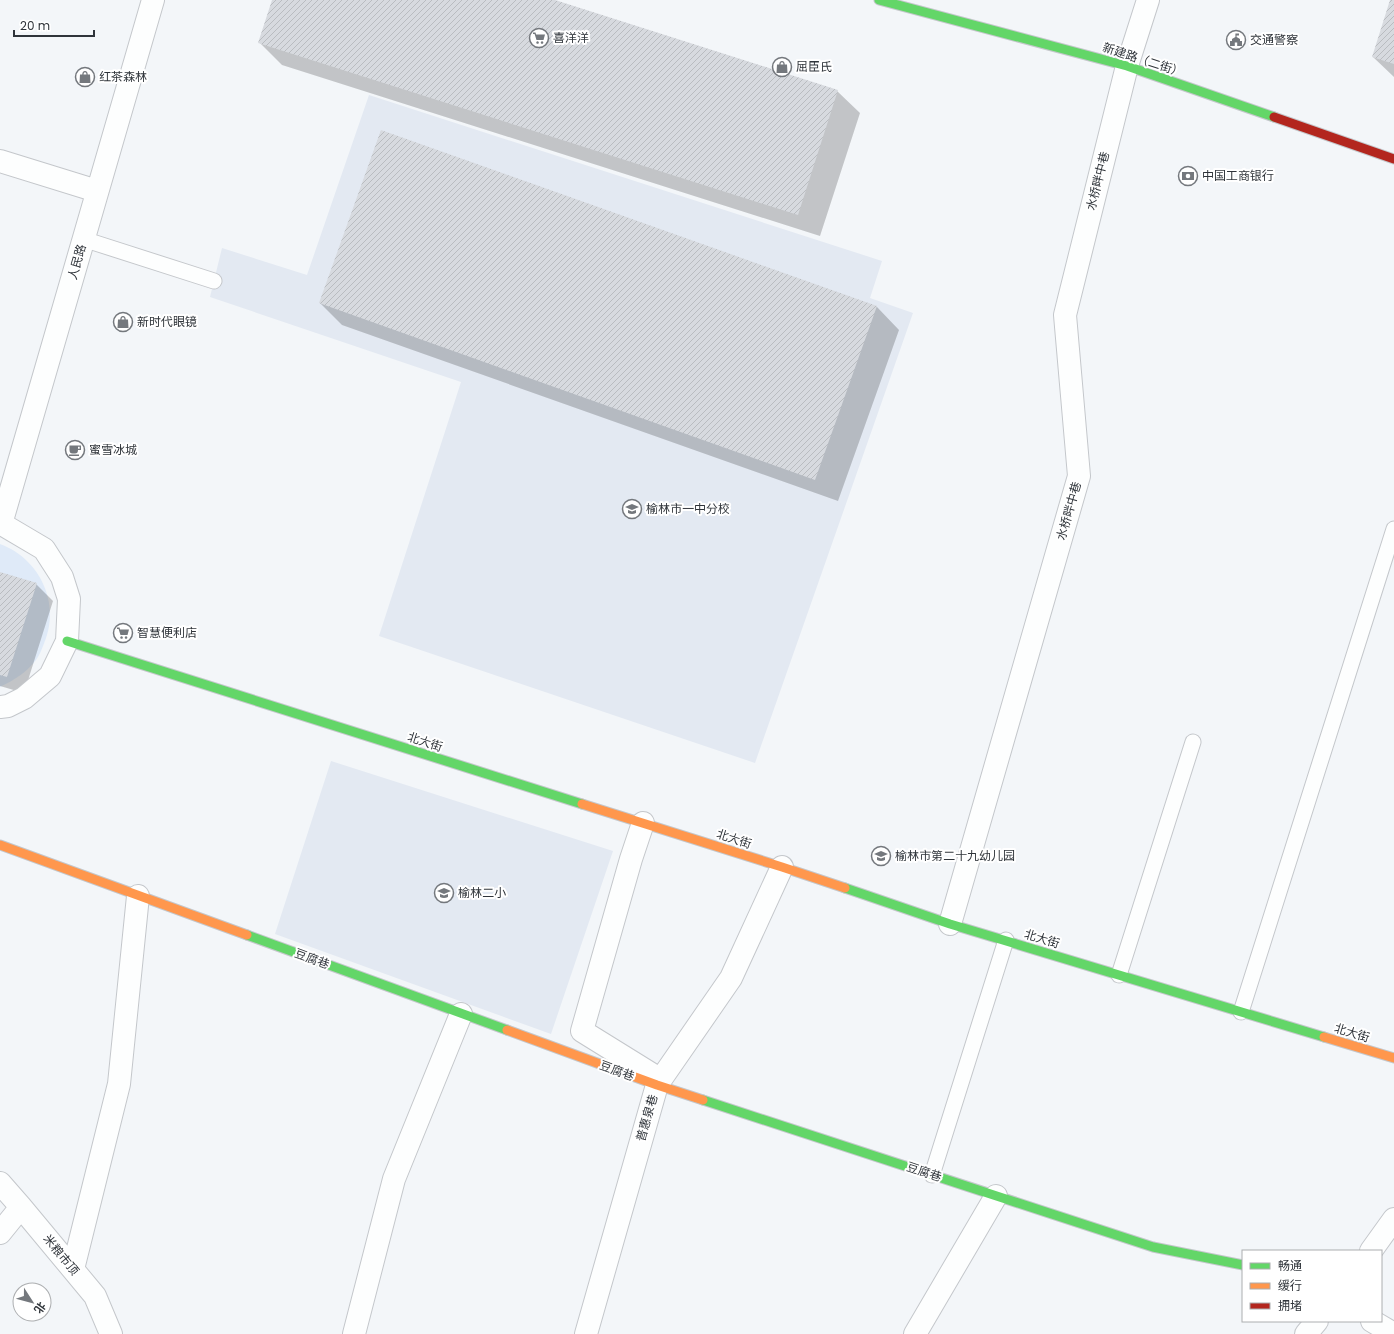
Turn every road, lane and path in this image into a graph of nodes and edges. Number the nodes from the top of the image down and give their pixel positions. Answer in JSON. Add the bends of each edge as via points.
{"nodes":[{"id":1,"x":152,"y":0,"type":"edge"},
{"id":2,"x":879,"y":0,"type":"edge"},
{"id":3,"x":1148,"y":0,"type":"edge"},
{"id":4,"x":1127,"y":66,"type":"junction"},
{"id":5,"x":1394,"y":159,"type":"edge"},
{"id":6,"x":0,"y":161,"type":"edge"},
{"id":7,"x":97,"y":191,"type":"junction"},
{"id":8,"x":84,"y":239,"type":"junction"},
{"id":9,"x":214,"y":281,"type":"dead end"},
{"id":10,"x":1,"y":524,"type":"edge"},
{"id":11,"x":1394,"y":529,"type":"edge"},
{"id":12,"x":67,"y":641,"type":"junction"},
{"id":13,"x":0,"y":707,"type":"edge"},
{"id":14,"x":1193,"y":742,"type":"dead end"},
{"id":15,"x":643,"y":824,"type":"junction"},
{"id":16,"x":0,"y":845,"type":"edge"},
{"id":17,"x":782,"y":867,"type":"junction"},
{"id":18,"x":138,"y":896,"type":"junction"},
{"id":19,"x":950,"y":924,"type":"junction"},
{"id":20,"x":1006,"y":940,"type":"junction"},
{"id":21,"x":1119,"y":975,"type":"junction"},
{"id":22,"x":1241,"y":1012,"type":"junction"},
{"id":23,"x":461,"y":1014,"type":"junction"},
{"id":24,"x":1394,"y":1058,"type":"edge"},
{"id":25,"x":656,"y":1085,"type":"junction"},
{"id":26,"x":932,"y":1175,"type":"junction"},
{"id":27,"x":0,"y":1183,"type":"edge"},
{"id":28,"x":996,"y":1196,"type":"junction"},
{"id":29,"x":21,"y":1207,"type":"junction"},
{"id":30,"x":1394,"y":1220,"type":"edge"},
{"id":31,"x":0,"y":1233,"type":"edge"},
{"id":32,"x":1372,"y":1250,"type":"edge"},
{"id":33,"x":1242,"y":1265,"type":"edge"},
{"id":34,"x":73,"y":1270,"type":"junction"},
{"id":35,"x":1316,"y":1322,"type":"edge"},
{"id":36,"x":1374,"y":1322,"type":"edge"},
{"id":37,"x":111,"y":1334,"type":"edge"},
{"id":38,"x":354,"y":1334,"type":"edge"},
{"id":39,"x":586,"y":1334,"type":"edge"},
{"id":40,"x":915,"y":1334,"type":"edge"},
{"id":41,"x":1306,"y":1334,"type":"edge"},
{"id":42,"x":1394,"y":1334,"type":"edge"}],
"edges":[{"from":1,"to":7,"type":"street","name":"人民路"},
{"from":2,"to":4,"type":"street","name":"新建路（二街）"},
{"from":3,"to":4,"type":"street","name":"水桥畔中巷"},
{"from":4,"to":5,"type":"street","name":"新建路（二街）"},
{"from":4,"to":19,"type":"street","name":"水桥畔中巷","via":[[1065,315],[1079,476]]},
{"from":6,"to":7,"type":"street"},
{"from":7,"to":8,"type":"street","name":"人民路"},
{"from":8,"to":9,"type":"lane"},
{"from":8,"to":10,"type":"street","name":"人民路"},
{"from":10,"to":12,"type":"street","via":[[44,549],[62,577],[69,599]]},
{"from":11,"to":22,"type":"lane"},
{"from":12,"to":13,"type":"street","via":[[50,676],[24,698]]},
{"from":12,"to":15,"type":"street","name":"北大街"},
{"from":14,"to":21,"type":"lane"},
{"from":15,"to":17,"type":"street","name":"北大街"},
{"from":15,"to":25,"type":"street","name":"普惠泉巷","via":[[582,1031],[653,1075]]},
{"from":16,"to":18,"type":"street","name":"豆腐巷"},
{"from":17,"to":19,"type":"street","name":"北大街"},
{"from":17,"to":25,"type":"street","via":[[731,978]]},
{"from":18,"to":23,"type":"street","name":"豆腐巷"},
{"from":18,"to":34,"type":"street","via":[[119,1084]]},
{"from":19,"to":20,"type":"street","name":"北大街"},
{"from":20,"to":21,"type":"street","name":"北大街"},
{"from":20,"to":26,"type":"lane"},
{"from":21,"to":22,"type":"street","name":"北大街"},
{"from":22,"to":24,"type":"street","name":"北大街"},
{"from":23,"to":25,"type":"street","name":"豆腐巷"},
{"from":23,"to":38,"type":"street","via":[[394,1179]]},
{"from":25,"to":26,"type":"street","name":"豆腐巷"},
{"from":25,"to":39,"type":"street","name":"普惠泉巷"},
{"from":26,"to":28,"type":"street","name":"豆腐巷"},
{"from":27,"to":29,"type":"street","name":"米粮市顶"},
{"from":28,"to":33,"type":"street","name":"豆腐巷","via":[[1153,1247]]},
{"from":28,"to":40,"type":"street"},
{"from":29,"to":31,"type":"street"},
{"from":29,"to":34,"type":"street","name":"米粮市顶"},
{"from":30,"to":32,"type":"street"},
{"from":34,"to":37,"type":"street","name":"米粮市顶","via":[[95,1296]]},
{"from":35,"to":41,"type":"street"},
{"from":36,"to":42,"type":"street"}]}
